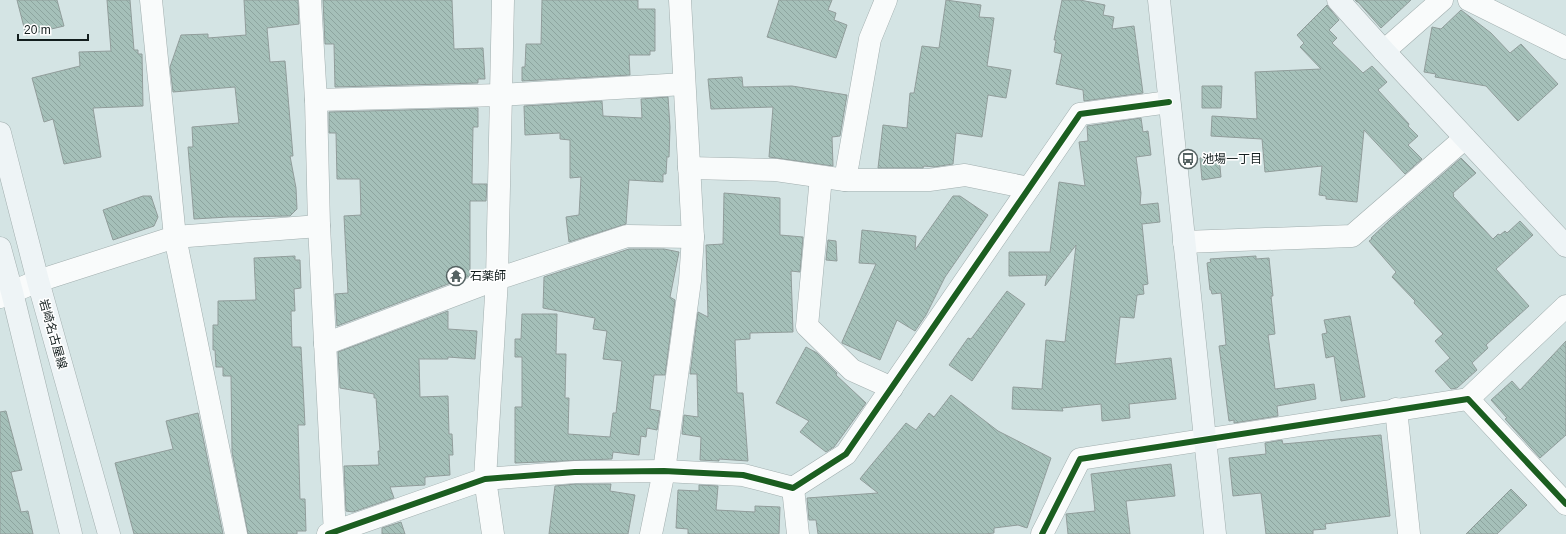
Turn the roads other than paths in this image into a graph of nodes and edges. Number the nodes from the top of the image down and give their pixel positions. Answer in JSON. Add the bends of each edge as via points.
{"nodes":[{"id":1,"x":151,"y":0,"type":"edge"},
{"id":2,"x":310,"y":0,"type":"edge"},
{"id":3,"x":503,"y":0,"type":"edge"},
{"id":4,"x":680,"y":0,"type":"edge"},
{"id":5,"x":886,"y":0,"type":"edge"},
{"id":6,"x":1158,"y":0,"type":"edge"},
{"id":7,"x":1338,"y":0,"type":"edge"},
{"id":8,"x":1442,"y":0,"type":"edge"},
{"id":9,"x":1469,"y":0,"type":"edge"},
{"id":10,"x":1566,"y":48,"type":"edge"},
{"id":11,"x":1384,"y":51,"type":"junction"},
{"id":12,"x":684,"y":84,"type":"junction"},
{"id":13,"x":500,"y":95,"type":"junction"},
{"id":14,"x":316,"y":100,"type":"junction"},
{"id":15,"x":1169,"y":102,"type":"junction"},
{"id":16,"x":0,"y":133,"type":"edge"},
{"id":17,"x":1465,"y":138,"type":"junction"},
{"id":18,"x":689,"y":168,"type":"junction"},
{"id":19,"x":821,"y":177,"type":"junction"},
{"id":20,"x":845,"y":180,"type":"junction"},
{"id":21,"x":1029,"y":188,"type":"junction"},
{"id":22,"x":319,"y":226,"type":"junction"},
{"id":23,"x":175,"y":237,"type":"junction"},
{"id":24,"x":693,"y":237,"type":"junction"},
{"id":25,"x":1184,"y":242,"type":"junction"},
{"id":26,"x":1566,"y":246,"type":"edge"},
{"id":27,"x":0,"y":248,"type":"edge"},
{"id":28,"x":497,"y":279,"type":"junction"},
{"id":29,"x":38,"y":281,"type":"junction"},
{"id":30,"x":6,"y":294,"type":"edge"},
{"id":31,"x":1566,"y":306,"type":"edge"},
{"id":32,"x":325,"y":344,"type":"junction"},
{"id":33,"x":892,"y":388,"type":"junction"},
{"id":34,"x":1468,"y":398,"type":"junction"},
{"id":35,"x":1396,"y":409,"type":"junction"},
{"id":36,"x":1205,"y":440,"type":"junction"},
{"id":37,"x":664,"y":471,"type":"junction"},
{"id":38,"x":485,"y":479,"type":"junction"},
{"id":39,"x":793,"y":488,"type":"junction"},
{"id":40,"x":1566,"y":504,"type":"edge"},
{"id":41,"x":333,"y":533,"type":"edge"},
{"id":42,"x":71,"y":534,"type":"edge"},
{"id":43,"x":109,"y":534,"type":"edge"},
{"id":44,"x":236,"y":534,"type":"edge"},
{"id":45,"x":494,"y":534,"type":"edge"},
{"id":46,"x":651,"y":534,"type":"edge"},
{"id":47,"x":798,"y":534,"type":"edge"},
{"id":48,"x":1042,"y":534,"type":"edge"},
{"id":49,"x":1215,"y":534,"type":"edge"},
{"id":50,"x":1409,"y":534,"type":"edge"}],
"edges":[{"from":1,"to":23,"type":"street"},
{"from":2,"to":14,"type":"street"},
{"from":3,"to":13,"type":"street"},
{"from":4,"to":12,"type":"street"},
{"from":5,"to":20,"type":"street","via":[[870,39]]},
{"from":6,"to":15,"type":"street"},
{"from":7,"to":11,"type":"street"},
{"from":8,"to":11,"type":"street"},
{"from":9,"to":10,"type":"street"},
{"from":11,"to":17,"type":"street"},
{"from":12,"to":13,"type":"street"},
{"from":12,"to":18,"type":"street"},
{"from":13,"to":14,"type":"street"},
{"from":13,"to":28,"type":"street"},
{"from":14,"to":22,"type":"street"},
{"from":15,"to":21,"type":"street","via":[[1080,114]]},
{"from":15,"to":25,"type":"street"},
{"from":16,"to":29,"type":"street","name":"岩崎名古屋線"},
{"from":17,"to":25,"type":"street","via":[[1352,236]]},
{"from":17,"to":26,"type":"street"},
{"from":18,"to":19,"type":"street","via":[[776,170]]},
{"from":18,"to":24,"type":"street"},
{"from":19,"to":20,"type":"street"},
{"from":19,"to":33,"type":"street","via":[[807,326],[852,370]]},
{"from":20,"to":21,"type":"street","via":[[929,180],[964,174]]},
{"from":21,"to":33,"type":"street"},
{"from":22,"to":23,"type":"street"},
{"from":22,"to":32,"type":"street"},
{"from":23,"to":29,"type":"street"},
{"from":23,"to":44,"type":"street"},
{"from":24,"to":28,"type":"street","via":[[627,236]]},
{"from":24,"to":37,"type":"street","via":[[690,282]]},
{"from":25,"to":36,"type":"street"},
{"from":27,"to":30,"type":"street"},
{"from":28,"to":32,"type":"street"},
{"from":28,"to":38,"type":"street"},
{"from":29,"to":30,"type":"street"},
{"from":29,"to":43,"type":"street","name":"岩崎名古屋線"},
{"from":30,"to":42,"type":"street"},
{"from":31,"to":34,"type":"street"},
{"from":32,"to":41,"type":"street"},
{"from":33,"to":39,"type":"street","via":[[846,454]]},
{"from":34,"to":35,"type":"street"},
{"from":34,"to":40,"type":"street"},
{"from":35,"to":36,"type":"street"},
{"from":35,"to":50,"type":"street"},
{"from":36,"to":48,"type":"street","via":[[1080,459]]},
{"from":36,"to":49,"type":"street"},
{"from":37,"to":38,"type":"street","via":[[575,472]]},
{"from":37,"to":39,"type":"street","via":[[743,475]]},
{"from":37,"to":46,"type":"street"},
{"from":38,"to":41,"type":"street"},
{"from":38,"to":45,"type":"street"},
{"from":39,"to":47,"type":"street"}]}
